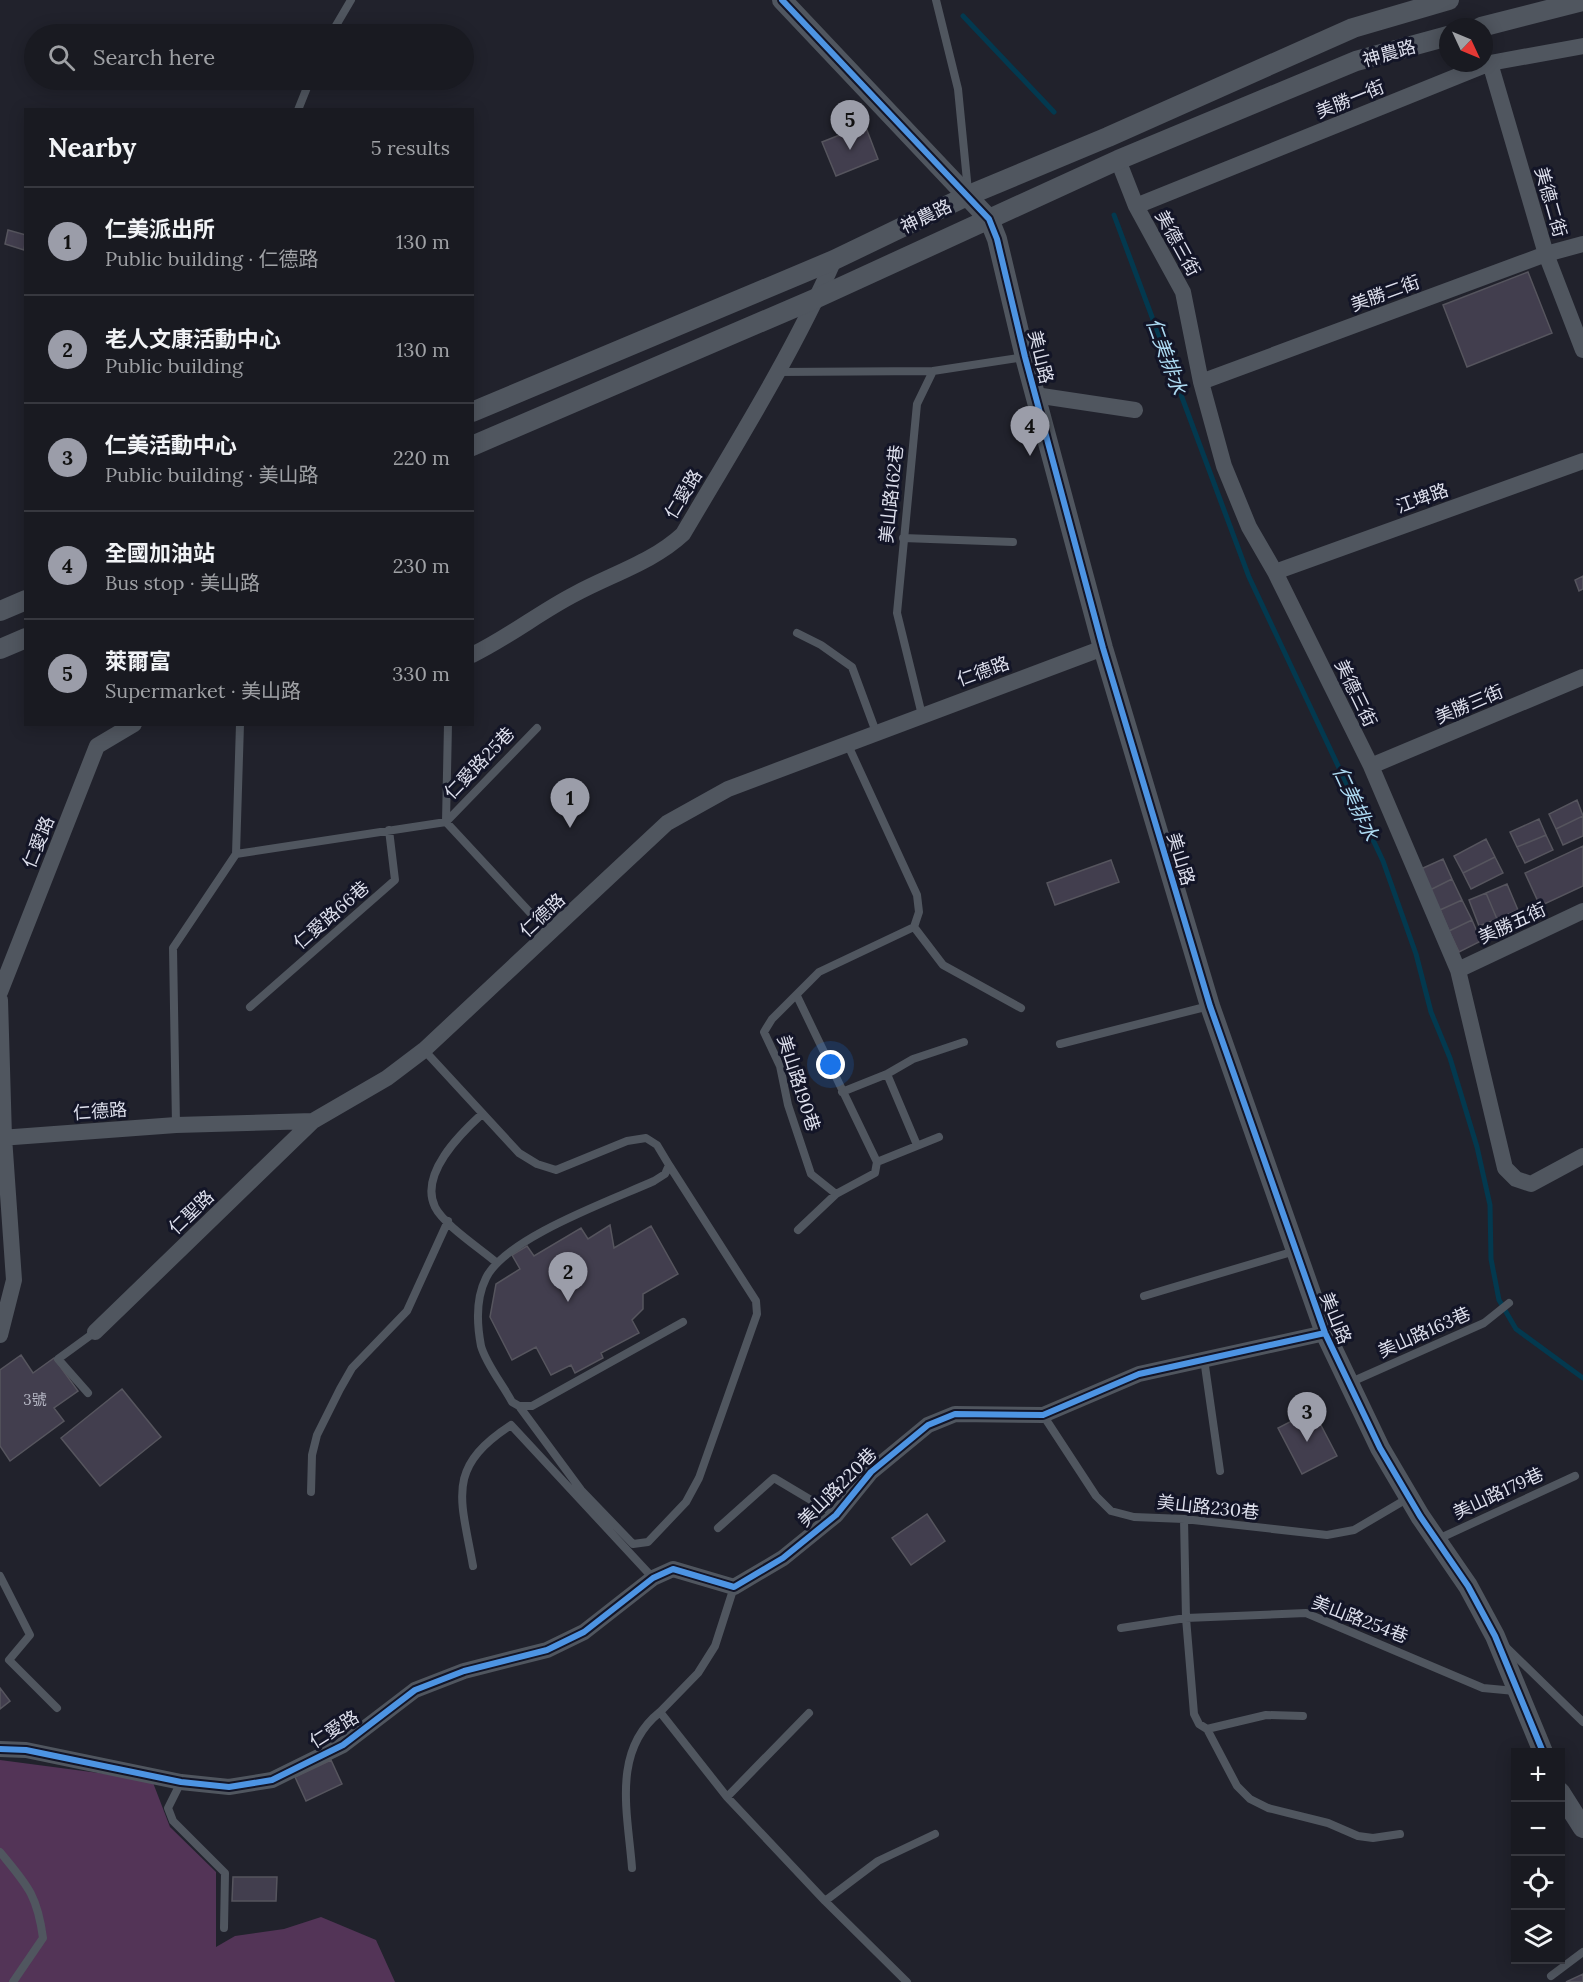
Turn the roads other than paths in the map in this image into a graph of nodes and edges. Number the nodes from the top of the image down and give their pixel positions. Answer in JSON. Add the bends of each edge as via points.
{"nodes":[{"id":1,"x":351,"y":0,"type":"edge"},
{"id":2,"x":782,"y":0,"type":"edge"},
{"id":3,"x":936,"y":0,"type":"edge"},
{"id":4,"x":1449,"y":0,"type":"edge"},
{"id":5,"x":1583,"y":1,"type":"edge"},
{"id":6,"x":337,"y":24,"type":"edge"},
{"id":7,"x":1493,"y":24,"type":"edge"},
{"id":8,"x":1439,"y":39,"type":"edge"},
{"id":9,"x":1583,"y":46,"type":"edge"},
{"id":10,"x":1493,"y":62,"type":"edge"},
{"id":11,"x":1468,"y":72,"type":"edge"},
{"id":12,"x":1493,"y":72,"type":"edge"},
{"id":13,"x":306,"y":90,"type":"edge"},
{"id":14,"x":299,"y":108,"type":"edge"},
{"id":15,"x":1118,"y":160,"type":"junction"},
{"id":16,"x":969,"y":195,"type":"junction"},
{"id":17,"x":1136,"y":206,"type":"junction"},
{"id":18,"x":989,"y":219,"type":"junction"},
{"id":19,"x":1583,"y":244,"type":"edge"},
{"id":20,"x":1546,"y":254,"type":"junction"},
{"id":21,"x":834,"y":260,"type":"junction"},
{"id":22,"x":817,"y":298,"type":"junction"},
{"id":23,"x":1583,"y":350,"type":"edge"},
{"id":24,"x":1025,"y":357,"type":"junction"},
{"id":25,"x":933,"y":371,"type":"junction"},
{"id":26,"x":778,"y":372,"type":"junction"},
{"id":27,"x":1201,"y":382,"type":"junction"},
{"id":28,"x":1035,"y":395,"type":"junction"},
{"id":29,"x":1135,"y":410,"type":"dead end"},
{"id":30,"x":474,"y":411,"type":"edge"},
{"id":31,"x":474,"y":445,"type":"edge"},
{"id":32,"x":1583,"y":460,"type":"edge"},
{"id":33,"x":903,"y":538,"type":"junction"},
{"id":34,"x":1013,"y":542,"type":"dead end"},
{"id":35,"x":1275,"y":572,"type":"junction"},
{"id":36,"x":24,"y":601,"type":"edge"},
{"id":37,"x":0,"y":611,"type":"edge"},
{"id":38,"x":797,"y":633,"type":"dead end"},
{"id":39,"x":24,"y":639,"type":"edge"},
{"id":40,"x":1103,"y":648,"type":"junction"},
{"id":41,"x":0,"y":649,"type":"edge"},
{"id":42,"x":474,"y":654,"type":"edge"},
{"id":43,"x":1583,"y":677,"type":"edge"},
{"id":44,"x":922,"y":715,"type":"junction"},
{"id":45,"x":131,"y":726,"type":"edge"},
{"id":46,"x":240,"y":726,"type":"edge"},
{"id":47,"x":448,"y":726,"type":"edge"},
{"id":48,"x":537,"y":728,"type":"dead end"},
{"id":49,"x":876,"y":732,"type":"junction"},
{"id":50,"x":847,"y":743,"type":"junction"},
{"id":51,"x":1371,"y":766,"type":"junction"},
{"id":52,"x":446,"y":822,"type":"junction"},
{"id":53,"x":389,"y":830,"type":"junction"},
{"id":54,"x":236,"y":854,"type":"junction"},
{"id":55,"x":1583,"y":911,"type":"edge"},
{"id":56,"x":914,"y":927,"type":"junction"},
{"id":57,"x":550,"y":934,"type":"junction"},
{"id":58,"x":1458,"y":970,"type":"junction"},
{"id":59,"x":0,"y":992,"type":"edge"},
{"id":60,"x":797,"y":996,"type":"junction"},
{"id":61,"x":0,"y":1000,"type":"edge"},
{"id":62,"x":1210,"y":1006,"type":"junction"},
{"id":63,"x":250,"y":1007,"type":"dead end"},
{"id":64,"x":1021,"y":1008,"type":"dead end"},
{"id":65,"x":964,"y":1042,"type":"dead end"},
{"id":66,"x":1060,"y":1044,"type":"dead end"},
{"id":67,"x":424,"y":1050,"type":"junction"},
{"id":68,"x":887,"y":1074,"type":"junction"},
{"id":69,"x":842,"y":1092,"type":"junction"},
{"id":70,"x":482,"y":1114,"type":"junction"},
{"id":71,"x":313,"y":1121,"type":"junction"},
{"id":72,"x":176,"y":1125,"type":"junction"},
{"id":73,"x":2,"y":1137,"type":"edge"},
{"id":74,"x":939,"y":1137,"type":"dead end"},
{"id":75,"x":917,"y":1145,"type":"junction"},
{"id":76,"x":1583,"y":1156,"type":"edge"},
{"id":77,"x":877,"y":1162,"type":"junction"},
{"id":78,"x":669,"y":1165,"type":"junction"},
{"id":79,"x":836,"y":1194,"type":"junction"},
{"id":80,"x":448,"y":1221,"type":"junction"},
{"id":81,"x":798,"y":1230,"type":"dead end"},
{"id":82,"x":1296,"y":1251,"type":"junction"},
{"id":83,"x":497,"y":1263,"type":"junction"},
{"id":84,"x":1144,"y":1296,"type":"dead end"},
{"id":85,"x":1509,"y":1304,"type":"dead end"},
{"id":86,"x":683,"y":1322,"type":"dead end"},
{"id":87,"x":95,"y":1332,"type":"joint"},
{"id":88,"x":1325,"y":1333,"type":"junction"},
{"id":89,"x":0,"y":1335,"type":"edge"},
{"id":90,"x":1204,"y":1359,"type":"junction"},
{"id":91,"x":1349,"y":1384,"type":"junction"},
{"id":92,"x":88,"y":1393,"type":"dead end"},
{"id":93,"x":519,"y":1406,"type":"junction"},
{"id":94,"x":1043,"y":1415,"type":"junction"},
{"id":95,"x":1220,"y":1471,"type":"dead end"},
{"id":96,"x":1575,"y":1476,"type":"dead end"},
{"id":97,"x":311,"y":1492,"type":"dead end"},
{"id":98,"x":1410,"y":1497,"type":"junction"},
{"id":99,"x":836,"y":1515,"type":"junction"},
{"id":100,"x":1184,"y":1520,"type":"junction"},
{"id":101,"x":718,"y":1528,"type":"dead end"},
{"id":102,"x":1436,"y":1540,"type":"junction"},
{"id":103,"x":473,"y":1566,"type":"dead end"},
{"id":104,"x":0,"y":1576,"type":"edge"},
{"id":105,"x":653,"y":1578,"type":"junction"},
{"id":106,"x":734,"y":1587,"type":"junction"},
{"id":107,"x":1186,"y":1618,"type":"junction"},
{"id":108,"x":1121,"y":1628,"type":"dead end"},
{"id":109,"x":1495,"y":1636,"type":"junction"},
{"id":110,"x":1515,"y":1691,"type":"junction"},
{"id":111,"x":57,"y":1708,"type":"dead end"},
{"id":112,"x":660,"y":1712,"type":"junction"},
{"id":113,"x":809,"y":1713,"type":"dead end"},
{"id":114,"x":1303,"y":1716,"type":"dead end"},
{"id":115,"x":1583,"y":1722,"type":"edge"},
{"id":116,"x":1207,"y":1729,"type":"junction"},
{"id":117,"x":1541,"y":1748,"type":"edge"},
{"id":118,"x":0,"y":1749,"type":"edge"},
{"id":119,"x":181,"y":1782,"type":"junction"},
{"id":120,"x":727,"y":1797,"type":"junction"},
{"id":121,"x":1565,"y":1800,"type":"edge"},
{"id":122,"x":1583,"y":1828,"type":"edge"},
{"id":123,"x":935,"y":1834,"type":"dead end"},
{"id":124,"x":1400,"y":1834,"type":"dead end"},
{"id":125,"x":0,"y":1852,"type":"edge"},
{"id":126,"x":632,"y":1868,"type":"dead end"},
{"id":127,"x":825,"y":1901,"type":"junction"},
{"id":128,"x":224,"y":1928,"type":"dead end"},
{"id":129,"x":1583,"y":1952,"type":"edge"},
{"id":130,"x":1551,"y":1976,"type":"dead end"},
{"id":131,"x":14,"y":1982,"type":"edge"},
{"id":132,"x":907,"y":1982,"type":"edge"}],
"edges":[{"from":1,"to":6,"type":"lane"},
{"from":2,"to":16,"type":"street","name":"美山路"},
{"from":3,"to":16,"type":"lane","via":[[958,89]]},
{"from":4,"to":16,"type":"street","name":"神農路","via":[[1353,28]]},
{"from":5,"to":7,"type":"street"},
{"from":8,"to":15,"type":"street","name":"神農路","via":[[1356,62]]},
{"from":9,"to":10,"type":"street","name":"美勝一街"},
{"from":11,"to":17,"type":"street","name":"美勝一街"},
{"from":12,"to":20,"type":"street","name":"美德二街"},
{"from":13,"to":14,"type":"lane"},
{"from":15,"to":17,"type":"street","name":"美德三街"},
{"from":15,"to":18,"type":"street","name":"神農路"},
{"from":16,"to":18,"type":"street","name":"美山路"},
{"from":16,"to":21,"type":"street","name":"神農路"},
{"from":17,"to":27,"type":"street","name":"美德三街","via":[[1183,292]]},
{"from":18,"to":22,"type":"street","name":"神農路"},
{"from":18,"to":24,"type":"street","name":"美山路"},
{"from":19,"to":20,"type":"street","name":"美勝二街"},
{"from":20,"to":23,"type":"street","name":"美德二街"},
{"from":20,"to":27,"type":"street","name":"美勝二街"},
{"from":21,"to":22,"type":"street","name":"仁愛路"},
{"from":21,"to":30,"type":"street","name":"神農路"},
{"from":22,"to":26,"type":"street","name":"仁愛路"},
{"from":22,"to":31,"type":"street","name":"神農路"},
{"from":24,"to":25,"type":"lane"},
{"from":24,"to":28,"type":"street","name":"美山路"},
{"from":25,"to":26,"type":"lane"},
{"from":25,"to":33,"type":"lane","name":"美山路162巷","via":[[917,404]]},
{"from":26,"to":42,"type":"street","name":"仁愛路","via":[[683,534],[666,550],[573,594],[502,641]]},
{"from":27,"to":35,"type":"street","name":"美德三街","via":[[1224,466],[1248,527]]},
{"from":28,"to":29,"type":"street"},
{"from":28,"to":40,"type":"street","name":"美山路"},
{"from":32,"to":35,"type":"street","name":"江埤路"},
{"from":33,"to":34,"type":"lane"},
{"from":33,"to":44,"type":"lane","name":"美山路162巷","via":[[897,613]]},
{"from":35,"to":51,"type":"street","name":"美德三街"},
{"from":36,"to":37,"type":"street"},
{"from":38,"to":49,"type":"lane","via":[[852,667]]},
{"from":39,"to":41,"type":"street"},
{"from":40,"to":44,"type":"street","name":"仁德路"},
{"from":40,"to":62,"type":"street","name":"美山路"},
{"from":43,"to":51,"type":"street","name":"美勝三街"},
{"from":44,"to":49,"type":"street","name":"仁德路"},
{"from":45,"to":59,"type":"street","name":"仁愛路","via":[[97,746]]},
{"from":46,"to":54,"type":"lane"},
{"from":47,"to":52,"type":"lane"},
{"from":48,"to":52,"type":"lane","name":"仁愛路25巷"},
{"from":49,"to":50,"type":"street","name":"仁德路"},
{"from":50,"to":56,"type":"lane","via":[[917,895],[919,912]]},
{"from":50,"to":57,"type":"street","name":"仁德路","via":[[728,789],[668,823]]},
{"from":51,"to":58,"type":"street","name":"美德三街"},
{"from":52,"to":53,"type":"lane"},
{"from":52,"to":57,"type":"lane"},
{"from":53,"to":54,"type":"lane"},
{"from":53,"to":63,"type":"lane","name":"仁愛路66巷","via":[[395,880]]},
{"from":54,"to":72,"type":"lane","via":[[173,948]]},
{"from":55,"to":58,"type":"street","name":"美勝五街"},
{"from":56,"to":60,"type":"lane","name":"美山路190巷","via":[[819,972]]},
{"from":56,"to":64,"type":"lane","via":[[943,965]]},
{"from":57,"to":67,"type":"street","name":"仁德路"},
{"from":58,"to":76,"type":"street","name":"美德三街","via":[[1505,1168],[1516,1179],[1531,1184]]},
{"from":60,"to":69,"type":"lane"},
{"from":60,"to":79,"type":"lane","name":"美山路190巷","via":[[772,1018],[764,1032],[780,1066],[811,1174]]},
{"from":61,"to":73,"type":"street"},
{"from":62,"to":66,"type":"lane"},
{"from":62,"to":82,"type":"street","name":"美山路"},
{"from":65,"to":68,"type":"lane","via":[[913,1059]]},
{"from":67,"to":70,"type":"lane"},
{"from":67,"to":71,"type":"street","name":"仁德路","via":[[387,1078]]},
{"from":68,"to":69,"type":"lane"},
{"from":68,"to":75,"type":"lane"},
{"from":69,"to":77,"type":"lane"},
{"from":70,"to":78,"type":"lane","via":[[519,1153],[556,1170],[627,1141],[646,1138],[657,1145]]},
{"from":70,"to":80,"type":"lane","via":[[452,1142],[436,1172],[432,1192],[435,1208]]},
{"from":71,"to":72,"type":"street","name":"仁德路"},
{"from":71,"to":87,"type":"street","name":"仁聖路"},
{"from":72,"to":73,"type":"street","name":"仁德路"},
{"from":73,"to":89,"type":"street","via":[[14,1280]]},
{"from":74,"to":75,"type":"lane"},
{"from":75,"to":77,"type":"lane"},
{"from":77,"to":79,"type":"lane","via":[[875,1173]]},
{"from":78,"to":83,"type":"lane","via":[[665,1174],[654,1181],[541,1232]]},
{"from":78,"to":93,"type":"lane","via":[[756,1301],[757,1314],[699,1478],[686,1502],[648,1542],[633,1544],[580,1490]]},
{"from":79,"to":81,"type":"lane"},
{"from":80,"to":83,"type":"lane"},
{"from":80,"to":97,"type":"lane","via":[[407,1311],[352,1368],[316,1435]]},
{"from":82,"to":84,"type":"lane"},
{"from":82,"to":88,"type":"street","name":"美山路"},
{"from":83,"to":93,"type":"lane","via":[[485,1279],[478,1315],[482,1348],[512,1402]]},
{"from":85,"to":91,"type":"lane","name":"美山路163巷","via":[[1484,1323]]},
{"from":86,"to":93,"type":"lane","via":[[532,1406]]},
{"from":87,"to":92,"type":"lane","via":[[58,1359]]},
{"from":88,"to":90,"type":"street","name":"美山路220巷"},
{"from":88,"to":91,"type":"street","name":"美山路"},
{"from":90,"to":94,"type":"street","name":"美山路220巷","via":[[1139,1374]]},
{"from":90,"to":95,"type":"lane"},
{"from":91,"to":98,"type":"street","name":"美山路","via":[[1380,1448]]},
{"from":94,"to":99,"type":"street","name":"美山路220巷","via":[[955,1414],[928,1425],[871,1472]]},
{"from":94,"to":100,"type":"lane","name":"美山路230巷","via":[[1096,1496],[1111,1511],[1134,1517]]},
{"from":96,"to":102,"type":"lane","name":"美山路179巷"},
{"from":98,"to":100,"type":"lane","name":"美山路230巷","via":[[1354,1530],[1328,1535]]},
{"from":98,"to":102,"type":"street","name":"美山路"},
{"from":99,"to":101,"type":"lane","via":[[774,1478]]},
{"from":99,"to":106,"type":"street","name":"美山路220巷","via":[[783,1558]]},
{"from":100,"to":107,"type":"lane"},
{"from":102,"to":109,"type":"street","name":"美山路","via":[[1468,1586]]},
{"from":103,"to":105,"type":"lane","via":[[462,1504],[463,1478],[485,1442],[511,1425]]},
{"from":104,"to":111,"type":"lane","via":[[30,1635],[9,1660]]},
{"from":105,"to":106,"type":"street","via":[[673,1569]]},
{"from":105,"to":119,"type":"street","name":"仁愛路","via":[[584,1632],[547,1650],[464,1671],[416,1690],[343,1744],[272,1780],[229,1787]]},
{"from":106,"to":112,"type":"lane","via":[[715,1646],[698,1673]]},
{"from":107,"to":108,"type":"lane","name":"美山路254巷"},
{"from":107,"to":110,"type":"lane","name":"美山路254巷","via":[[1306,1613],[1484,1688]]},
{"from":107,"to":116,"type":"lane","via":[[1194,1714]]},
{"from":109,"to":110,"type":"street","name":"美山路"},
{"from":109,"to":115,"type":"lane"},
{"from":110,"to":117,"type":"street","name":"美山路"},
{"from":112,"to":120,"type":"lane"},
{"from":112,"to":126,"type":"lane","via":[[651,1719],[630,1754],[625,1775]]},
{"from":113,"to":120,"type":"lane"},
{"from":114,"to":116,"type":"lane","via":[[1266,1715]]},
{"from":116,"to":124,"type":"lane","via":[[1237,1786],[1250,1799],[1358,1836]]},
{"from":118,"to":119,"type":"street","name":"仁愛路","via":[[26,1750]]},
{"from":119,"to":128,"type":"lane","via":[[168,1808],[173,1821],[225,1873]]},
{"from":120,"to":127,"type":"lane"},
{"from":121,"to":122,"type":"street"},
{"from":123,"to":127,"type":"lane","via":[[878,1861]]},
{"from":125,"to":131,"type":"lane","via":[[31,1889],[39,1909],[43,1938]]},
{"from":127,"to":132,"type":"lane"},
{"from":129,"to":130,"type":"lane"}]}
